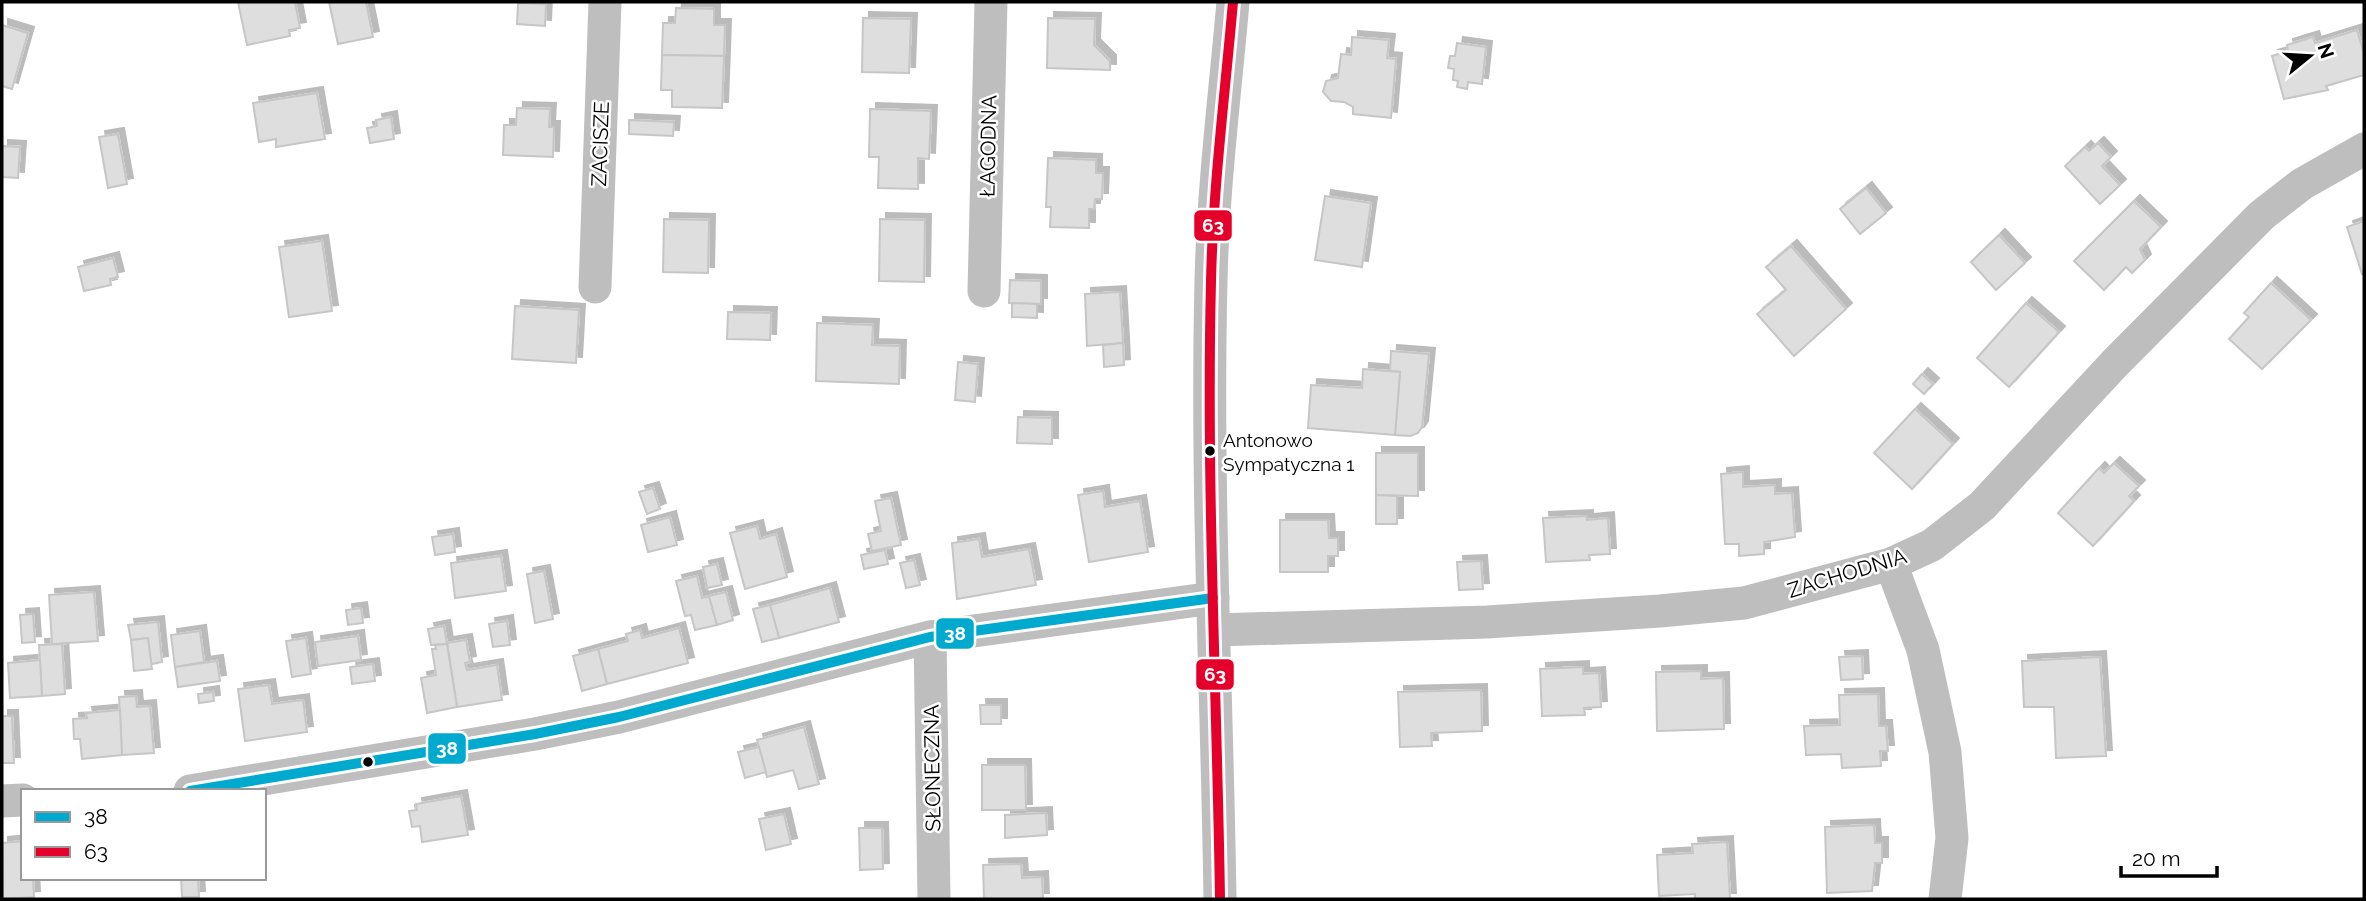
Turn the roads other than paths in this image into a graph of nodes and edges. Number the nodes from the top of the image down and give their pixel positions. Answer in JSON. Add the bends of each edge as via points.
{"nodes":[{"id":1,"x":605,"y":2,"type":"edge"},
{"id":2,"x":991,"y":2,"type":"edge"},
{"id":3,"x":1233,"y":2,"type":"edge"},
{"id":4,"x":2364,"y":149,"type":"edge"},
{"id":5,"x":595,"y":287,"type":"dead end"},
{"id":6,"x":984,"y":291,"type":"dead end"},
{"id":7,"x":1891,"y":564,"type":"junction"},
{"id":8,"x":1213,"y":598,"type":"junction"},
{"id":9,"x":1215,"y":630,"type":"junction"},
{"id":10,"x":930,"y":638,"type":"junction"},
{"id":11,"x":202,"y":789,"type":"edge"},
{"id":12,"x":21,"y":800,"type":"edge"},
{"id":13,"x":2,"y":801,"type":"edge"},
{"id":14,"x":934,"y":899,"type":"edge"},
{"id":15,"x":1220,"y":899,"type":"edge"},
{"id":16,"x":1945,"y":899,"type":"edge"}],
"edges":[{"from":1,"to":5,"type":"street","name":"ZACISZE"},
{"from":2,"to":6,"type":"street","name":"ŁAGODNA"},
{"from":3,"to":8,"type":"street","via":[[1211,278]]},
{"from":4,"to":7,"type":"street","name":"ZACHODNIA","via":[[2302,184],[2262,215],[1982,506],[1932,545]]},
{"from":7,"to":9,"type":"street","name":"ZACHODNIA","via":[[1744,603],[1487,622]]},
{"from":7,"to":16,"type":"street","via":[[1923,650],[1945,752],[1952,838]]},
{"from":8,"to":9,"type":"street"},
{"from":8,"to":10,"type":"street"},
{"from":9,"to":15,"type":"street"},
{"from":10,"to":11,"type":"street","via":[[619,718]]},
{"from":10,"to":14,"type":"street","name":"SŁONECZNA"},
{"from":12,"to":13,"type":"street"}]}
